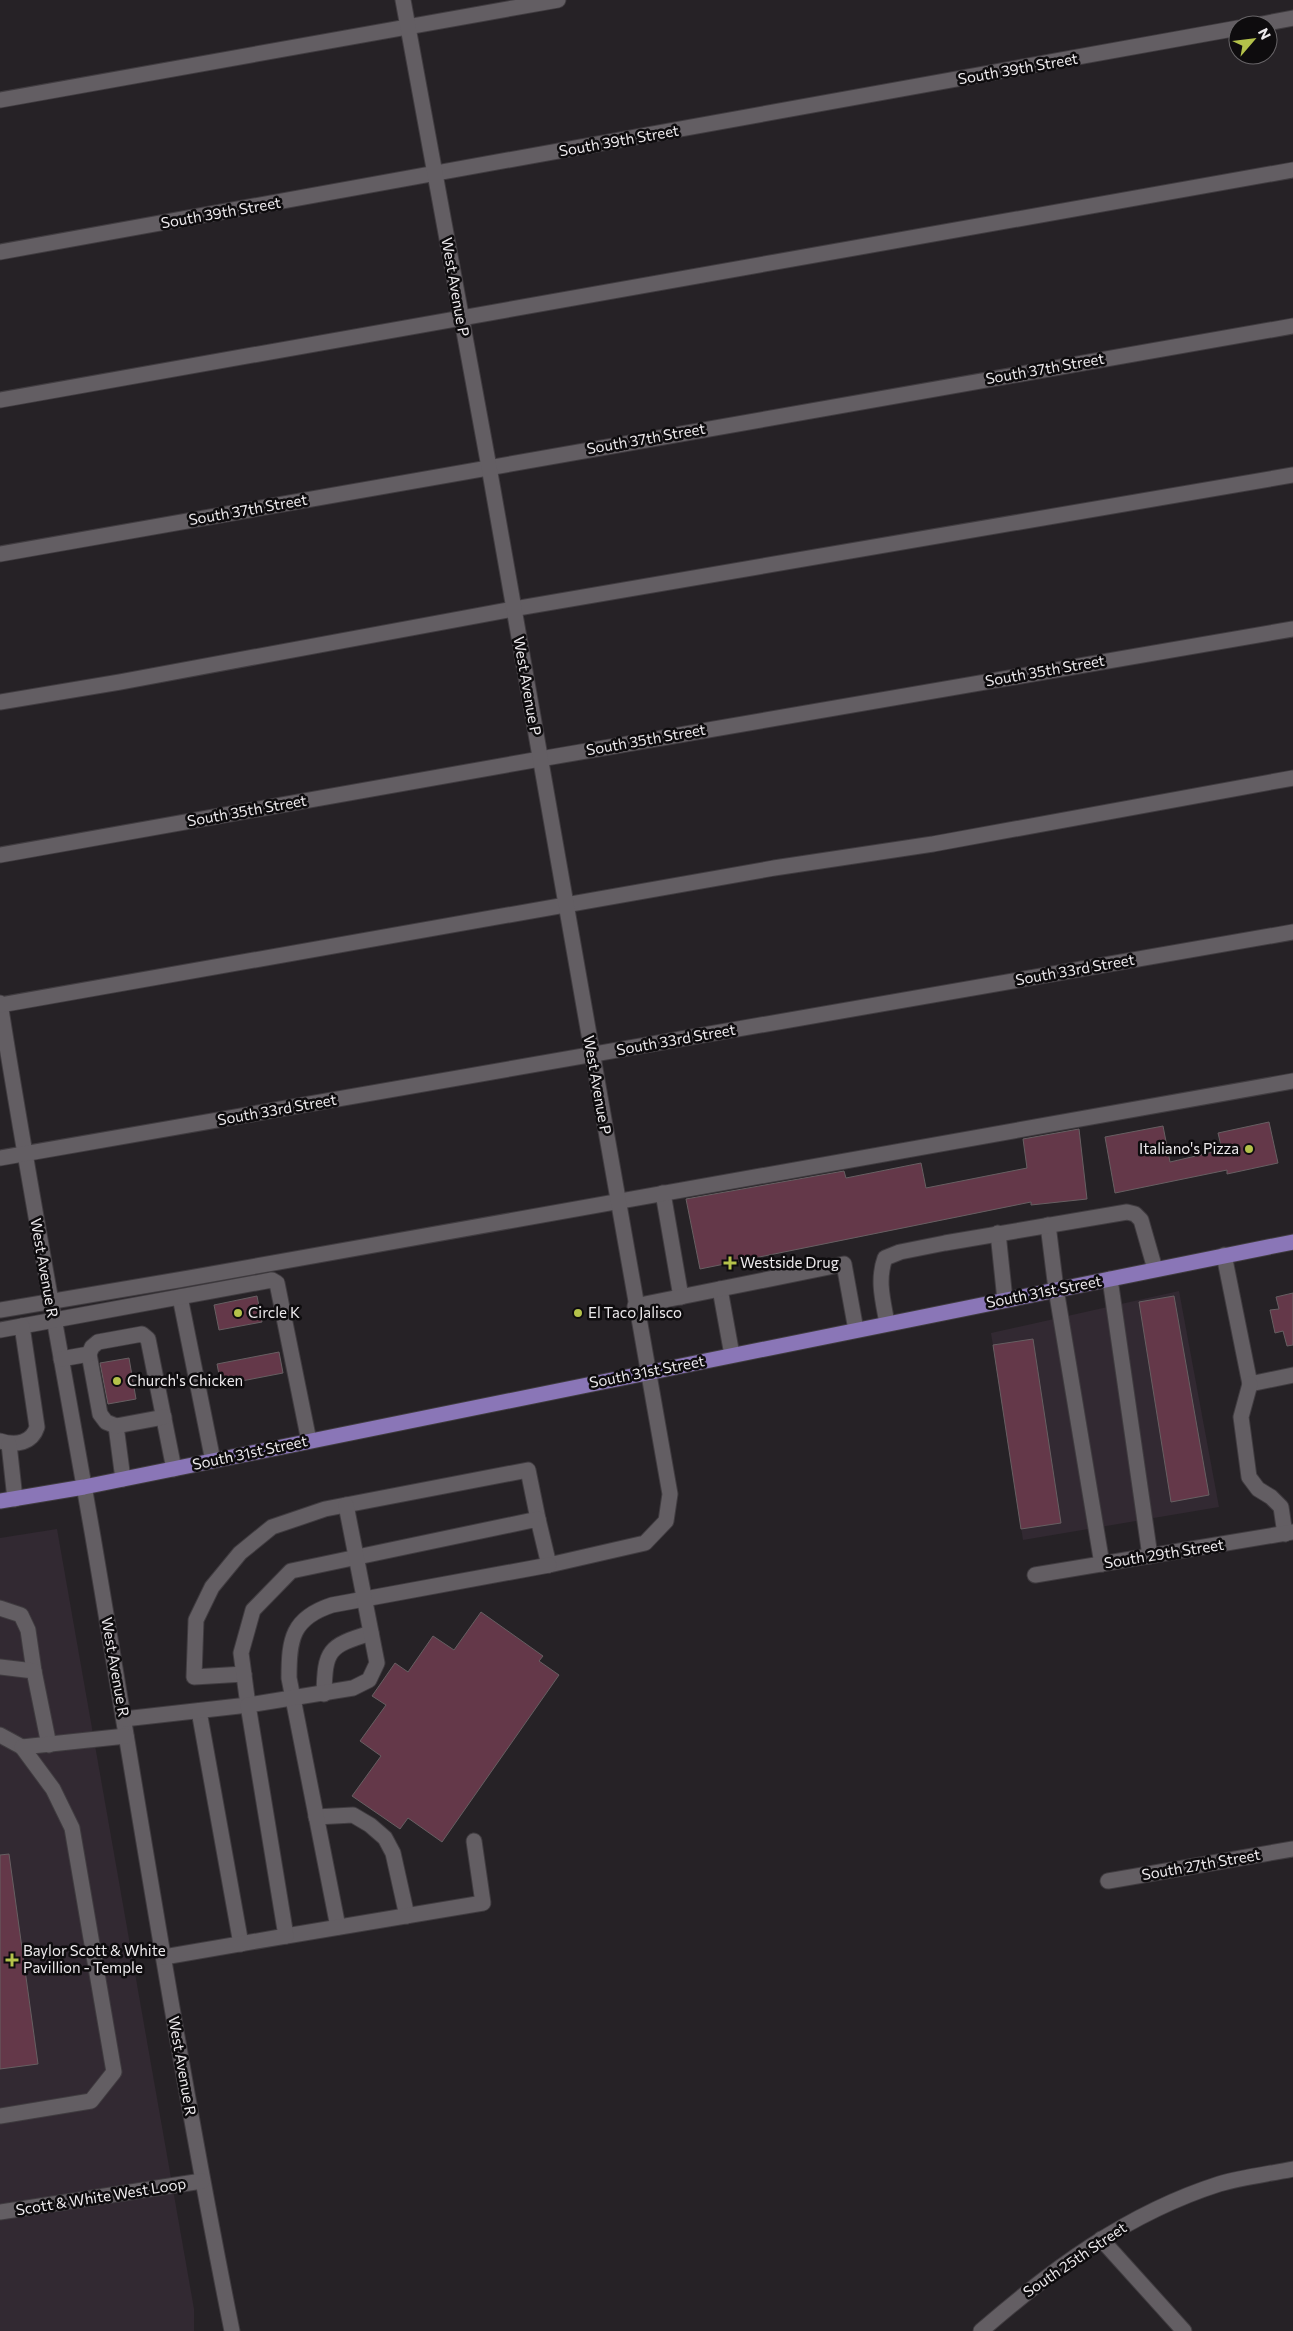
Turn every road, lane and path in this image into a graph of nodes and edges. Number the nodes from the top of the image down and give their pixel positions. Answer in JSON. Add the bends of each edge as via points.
{"nodes":[{"id":1,"x":403,"y":0,"type":"edge"},
{"id":2,"x":558,"y":0,"type":"edge"},
{"id":3,"x":1293,"y":18,"type":"edge"},
{"id":4,"x":1278,"y":21,"type":"edge"},
{"id":5,"x":408,"y":27,"type":"junction"},
{"id":6,"x":1228,"y":30,"type":"edge"},
{"id":7,"x":0,"y":100,"type":"edge"},
{"id":8,"x":1293,"y":170,"type":"edge"},
{"id":9,"x":435,"y":175,"type":"junction"},
{"id":10,"x":0,"y":252,"type":"edge"},
{"id":11,"x":461,"y":319,"type":"junction"},
{"id":12,"x":1293,"y":326,"type":"edge"},
{"id":13,"x":0,"y":400,"type":"edge"},
{"id":14,"x":489,"y":467,"type":"junction"},
{"id":15,"x":1293,"y":475,"type":"edge"},
{"id":16,"x":0,"y":554,"type":"edge"},
{"id":17,"x":513,"y":609,"type":"junction"},
{"id":18,"x":1293,"y":629,"type":"edge"},
{"id":19,"x":0,"y":702,"type":"edge"},
{"id":20,"x":540,"y":759,"type":"junction"},
{"id":21,"x":1293,"y":778,"type":"edge"},
{"id":22,"x":0,"y":855,"type":"edge"},
{"id":23,"x":565,"y":905,"type":"junction"},
{"id":24,"x":1293,"y":932,"type":"edge"},
{"id":25,"x":0,"y":1004,"type":"edge"},
{"id":26,"x":592,"y":1054,"type":"junction"},
{"id":27,"x":1293,"y":1081,"type":"edge"},
{"id":28,"x":24,"y":1154,"type":"junction"},
{"id":29,"x":0,"y":1158,"type":"edge"},
{"id":30,"x":663,"y":1193,"type":"junction"},
{"id":31,"x":617,"y":1202,"type":"junction"},
{"id":32,"x":1048,"y":1225,"type":"junction"},
{"id":33,"x":998,"y":1233,"type":"junction"},
{"id":34,"x":1293,"y":1242,"type":"edge"},
{"id":35,"x":1224,"y":1255,"type":"junction"},
{"id":36,"x":1155,"y":1270,"type":"junction"},
{"id":37,"x":1110,"y":1278,"type":"junction"},
{"id":38,"x":720,"y":1289,"type":"junction"},
{"id":39,"x":1056,"y":1289,"type":"junction"},
{"id":40,"x":180,"y":1297,"type":"junction"},
{"id":41,"x":681,"y":1297,"type":"junction"},
{"id":42,"x":1005,"y":1300,"type":"junction"},
{"id":43,"x":50,"y":1301,"type":"junction"},
{"id":44,"x":635,"y":1306,"type":"junction"},
{"id":45,"x":0,"y":1310,"type":"edge"},
{"id":46,"x":53,"y":1320,"type":"junction"},
{"id":47,"x":887,"y":1323,"type":"junction"},
{"id":48,"x":22,"y":1326,"type":"junction"},
{"id":49,"x":0,"y":1330,"type":"edge"},
{"id":50,"x":856,"y":1330,"type":"junction"},
{"id":51,"x":89,"y":1354,"type":"junction"},
{"id":52,"x":732,"y":1355,"type":"junction"},
{"id":53,"x":61,"y":1359,"type":"junction"},
{"id":54,"x":647,"y":1372,"type":"junction"},
{"id":55,"x":1293,"y":1375,"type":"edge"},
{"id":56,"x":1250,"y":1384,"type":"junction"},
{"id":57,"x":164,"y":1417,"type":"junction"},
{"id":58,"x":116,"y":1426,"type":"junction"},
{"id":59,"x":309,"y":1441,"type":"junction"},
{"id":60,"x":4,"y":1443,"type":"edge"},
{"id":61,"x":213,"y":1461,"type":"junction"},
{"id":62,"x":174,"y":1469,"type":"junction"},
{"id":63,"x":123,"y":1479,"type":"junction"},
{"id":64,"x":84,"y":1487,"type":"junction"},
{"id":65,"x":7,"y":1500,"type":"edge"},
{"id":66,"x":346,"y":1504,"type":"junction"},
{"id":67,"x":538,"y":1519,"type":"junction"},
{"id":68,"x":1289,"y":1533,"type":"edge"},
{"id":69,"x":356,"y":1556,"type":"junction"},
{"id":70,"x":1150,"y":1556,"type":"junction"},
{"id":71,"x":1102,"y":1564,"type":"junction"},
{"id":72,"x":549,"y":1565,"type":"junction"},
{"id":73,"x":1035,"y":1575,"type":"dead end"},
{"id":74,"x":365,"y":1600,"type":"junction"},
{"id":75,"x":0,"y":1608,"type":"edge"},
{"id":76,"x":371,"y":1633,"type":"junction"},
{"id":77,"x":0,"y":1666,"type":"edge"},
{"id":78,"x":34,"y":1671,"type":"junction"},
{"id":79,"x":244,"y":1674,"type":"junction"},
{"id":80,"x":324,"y":1694,"type":"junction"},
{"id":81,"x":294,"y":1699,"type":"junction"},
{"id":82,"x":248,"y":1706,"type":"junction"},
{"id":83,"x":199,"y":1711,"type":"junction"},
{"id":84,"x":124,"y":1719,"type":"junction"},
{"id":85,"x":0,"y":1735,"type":"edge"},
{"id":86,"x":126,"y":1736,"type":"junction"},
{"id":87,"x":49,"y":1745,"type":"junction"},
{"id":88,"x":22,"y":1747,"type":"junction"},
{"id":89,"x":316,"y":1817,"type":"junction"},
{"id":90,"x":474,"y":1841,"type":"dead end"},
{"id":91,"x":1293,"y":1849,"type":"edge"},
{"id":92,"x":1108,"y":1881,"type":"dead end"},
{"id":93,"x":407,"y":1916,"type":"junction"},
{"id":94,"x":338,"y":1927,"type":"junction"},
{"id":95,"x":286,"y":1936,"type":"junction"},
{"id":96,"x":241,"y":1944,"type":"junction"},
{"id":97,"x":164,"y":1957,"type":"junction"},
{"id":98,"x":0,"y":2116,"type":"edge"},
{"id":99,"x":1293,"y":2169,"type":"edge"},
{"id":100,"x":202,"y":2181,"type":"junction"},
{"id":101,"x":0,"y":2212,"type":"edge"},
{"id":102,"x":1101,"y":2239,"type":"junction"},
{"id":103,"x":1176,"y":2328,"type":"edge"},
{"id":104,"x":232,"y":2331,"type":"edge"},
{"id":105,"x":981,"y":2331,"type":"edge"}],
"edges":[{"from":1,"to":5,"type":"street","name":"West Avenue P"},
{"from":2,"to":5,"type":"street"},
{"from":3,"to":4,"type":"street"},
{"from":5,"to":7,"type":"street"},
{"from":5,"to":9,"type":"street","name":"West Avenue P"},
{"from":6,"to":9,"type":"street","name":"South 39th Street"},
{"from":8,"to":11,"type":"street"},
{"from":9,"to":10,"type":"street","name":"South 39th Street"},
{"from":9,"to":11,"type":"street","name":"West Avenue P"},
{"from":11,"to":13,"type":"street"},
{"from":11,"to":14,"type":"street","name":"West Avenue P"},
{"from":12,"to":14,"type":"street","name":"South 37th Street"},
{"from":14,"to":16,"type":"street","name":"South 37th Street"},
{"from":14,"to":17,"type":"street","name":"West Avenue P"},
{"from":15,"to":17,"type":"street"},
{"from":17,"to":19,"type":"street"},
{"from":17,"to":20,"type":"street","name":"West Avenue P"},
{"from":18,"to":20,"type":"street","name":"South 35th Street"},
{"from":20,"to":22,"type":"street","name":"South 35th Street"},
{"from":20,"to":23,"type":"street","name":"West Avenue P"},
{"from":21,"to":23,"type":"street","via":[[933,844]]},
{"from":23,"to":25,"type":"street"},
{"from":23,"to":26,"type":"street","name":"West Avenue P"},
{"from":24,"to":26,"type":"street","name":"South 33rd Street"},
{"from":25,"to":28,"type":"street","name":"West Avenue R"},
{"from":26,"to":28,"type":"street","name":"South 33rd Street"},
{"from":26,"to":31,"type":"street","name":"West Avenue P"},
{"from":27,"to":30,"type":"street"},
{"from":28,"to":29,"type":"street","name":"South 33rd Street"},
{"from":28,"to":43,"type":"street","name":"West Avenue R"},
{"from":30,"to":31,"type":"street"},
{"from":30,"to":41,"type":"street"},
{"from":31,"to":43,"type":"street"},
{"from":31,"to":44,"type":"street","name":"West Avenue P"},
{"from":32,"to":33,"type":"street"},
{"from":32,"to":36,"type":"street","via":[[1127,1212],[1135,1214],[1141,1220]]},
{"from":32,"to":39,"type":"street"},
{"from":33,"to":42,"type":"street"},
{"from":33,"to":47,"type":"street","via":[[900,1252],[885,1258],[880,1270]]},
{"from":34,"to":35,"type":"main road","name":"South 31st Street"},
{"from":35,"to":36,"type":"main road","name":"South 31st Street"},
{"from":35,"to":56,"type":"street"},
{"from":36,"to":37,"type":"main road","name":"South 31st Street"},
{"from":37,"to":39,"type":"main road","name":"South 31st Street"},
{"from":37,"to":70,"type":"street"},
{"from":38,"to":41,"type":"street"},
{"from":38,"to":50,"type":"street","via":[[844,1264]]},
{"from":38,"to":52,"type":"street"},
{"from":39,"to":42,"type":"main road","name":"South 31st Street"},
{"from":39,"to":71,"type":"street"},
{"from":40,"to":46,"type":"street"},
{"from":40,"to":59,"type":"street","via":[[272,1280],[277,1283]]},
{"from":40,"to":61,"type":"street"},
{"from":41,"to":44,"type":"street"},
{"from":42,"to":47,"type":"main road","name":"South 31st Street"},
{"from":43,"to":45,"type":"street"},
{"from":43,"to":46,"type":"street","name":"West Avenue R"},
{"from":44,"to":54,"type":"street","name":"West Avenue P"},
{"from":46,"to":48,"type":"street"},
{"from":46,"to":53,"type":"street","name":"West Avenue R"},
{"from":47,"to":50,"type":"main road","name":"South 31st Street"},
{"from":48,"to":49,"type":"street"},
{"from":48,"to":60,"type":"street","via":[[37,1426],[34,1436],[27,1441]]},
{"from":50,"to":52,"type":"main road","name":"South 31st Street"},
{"from":51,"to":53,"type":"street"},
{"from":51,"to":57,"type":"street","via":[[98,1342],[142,1334],[148,1339]]},
{"from":51,"to":58,"type":"street","via":[[100,1414],[106,1422]]},
{"from":52,"to":54,"type":"main road","name":"South 31st Street"},
{"from":53,"to":64,"type":"street","name":"West Avenue R"},
{"from":54,"to":59,"type":"main road","name":"South 31st Street"},
{"from":54,"to":72,"type":"street","name":"West Avenue P","via":[[670,1494],[666,1521],[645,1543]]},
{"from":55,"to":56,"type":"street"},
{"from":56,"to":68,"type":"street","via":[[1241,1417],[1249,1477],[1258,1490],[1281,1507]]},
{"from":57,"to":58,"type":"street"},
{"from":57,"to":62,"type":"street"},
{"from":58,"to":63,"type":"street"},
{"from":59,"to":61,"type":"main road","name":"South 31st Street"},
{"from":60,"to":65,"type":"street"},
{"from":61,"to":62,"type":"main road","name":"South 31st Street"},
{"from":62,"to":63,"type":"main road","name":"South 31st Street"},
{"from":63,"to":64,"type":"main road","name":"South 31st Street"},
{"from":64,"to":65,"type":"main road","name":"South 31st Street"},
{"from":64,"to":84,"type":"street","name":"West Avenue R"},
{"from":66,"to":67,"type":"street","via":[[528,1470]]},
{"from":66,"to":69,"type":"street"},
{"from":66,"to":79,"type":"street","via":[[272,1527],[240,1553],[212,1587],[196,1620],[194,1677]]},
{"from":67,"to":69,"type":"street"},
{"from":67,"to":72,"type":"street"},
{"from":68,"to":70,"type":"street","name":"South 29th Street"},
{"from":69,"to":74,"type":"street"},
{"from":69,"to":79,"type":"street","via":[[291,1571],[253,1610],[241,1653]]},
{"from":70,"to":71,"type":"street","name":"South 29th Street"},
{"from":71,"to":73,"type":"street","name":"South 29th Street"},
{"from":72,"to":74,"type":"street","name":"West Avenue P"},
{"from":74,"to":76,"type":"street"},
{"from":74,"to":81,"type":"street","name":"West Avenue P","via":[[318,1609],[298,1625],[289,1655],[289,1678]]},
{"from":75,"to":78,"type":"street","via":[[21,1615],[28,1630]]},
{"from":76,"to":80,"type":"street","via":[[345,1640],[330,1651],[325,1668]]},
{"from":76,"to":80,"type":"street","via":[[377,1663],[369,1680],[353,1688]]},
{"from":77,"to":78,"type":"street"},
{"from":78,"to":87,"type":"street"},
{"from":79,"to":82,"type":"street"},
{"from":80,"to":81,"type":"street"},
{"from":81,"to":82,"type":"street"},
{"from":81,"to":89,"type":"street","name":"West Avenue P"},
{"from":82,"to":83,"type":"street"},
{"from":82,"to":95,"type":"street"},
{"from":83,"to":84,"type":"street"},
{"from":83,"to":96,"type":"street"},
{"from":84,"to":86,"type":"street","name":"West Avenue R"},
{"from":85,"to":88,"type":"street"},
{"from":86,"to":87,"type":"street"},
{"from":86,"to":97,"type":"street","name":"West Avenue R"},
{"from":87,"to":88,"type":"street"},
{"from":88,"to":98,"type":"street","via":[[53,1790],[72,1828],[114,2072],[91,2101]]},
{"from":89,"to":93,"type":"street","via":[[353,1815],[385,1838],[393,1853]]},
{"from":89,"to":94,"type":"street","name":"West Avenue P"},
{"from":90,"to":93,"type":"street","via":[[483,1903]]},
{"from":91,"to":92,"type":"street","name":"South 27th Street"},
{"from":93,"to":94,"type":"street"},
{"from":94,"to":95,"type":"street"},
{"from":95,"to":96,"type":"street"},
{"from":96,"to":97,"type":"street"},
{"from":97,"to":100,"type":"street","name":"West Avenue R"},
{"from":99,"to":102,"type":"street","name":"South 25th Street","via":[[1219,2184],[1145,2214]]},
{"from":100,"to":101,"type":"street","name":"Scott & White West Loop"},
{"from":100,"to":104,"type":"street","name":"West Avenue R"},
{"from":102,"to":103,"type":"street"},
{"from":102,"to":105,"type":"street","name":"South 25th Street","via":[[1028,2290]]}]}
